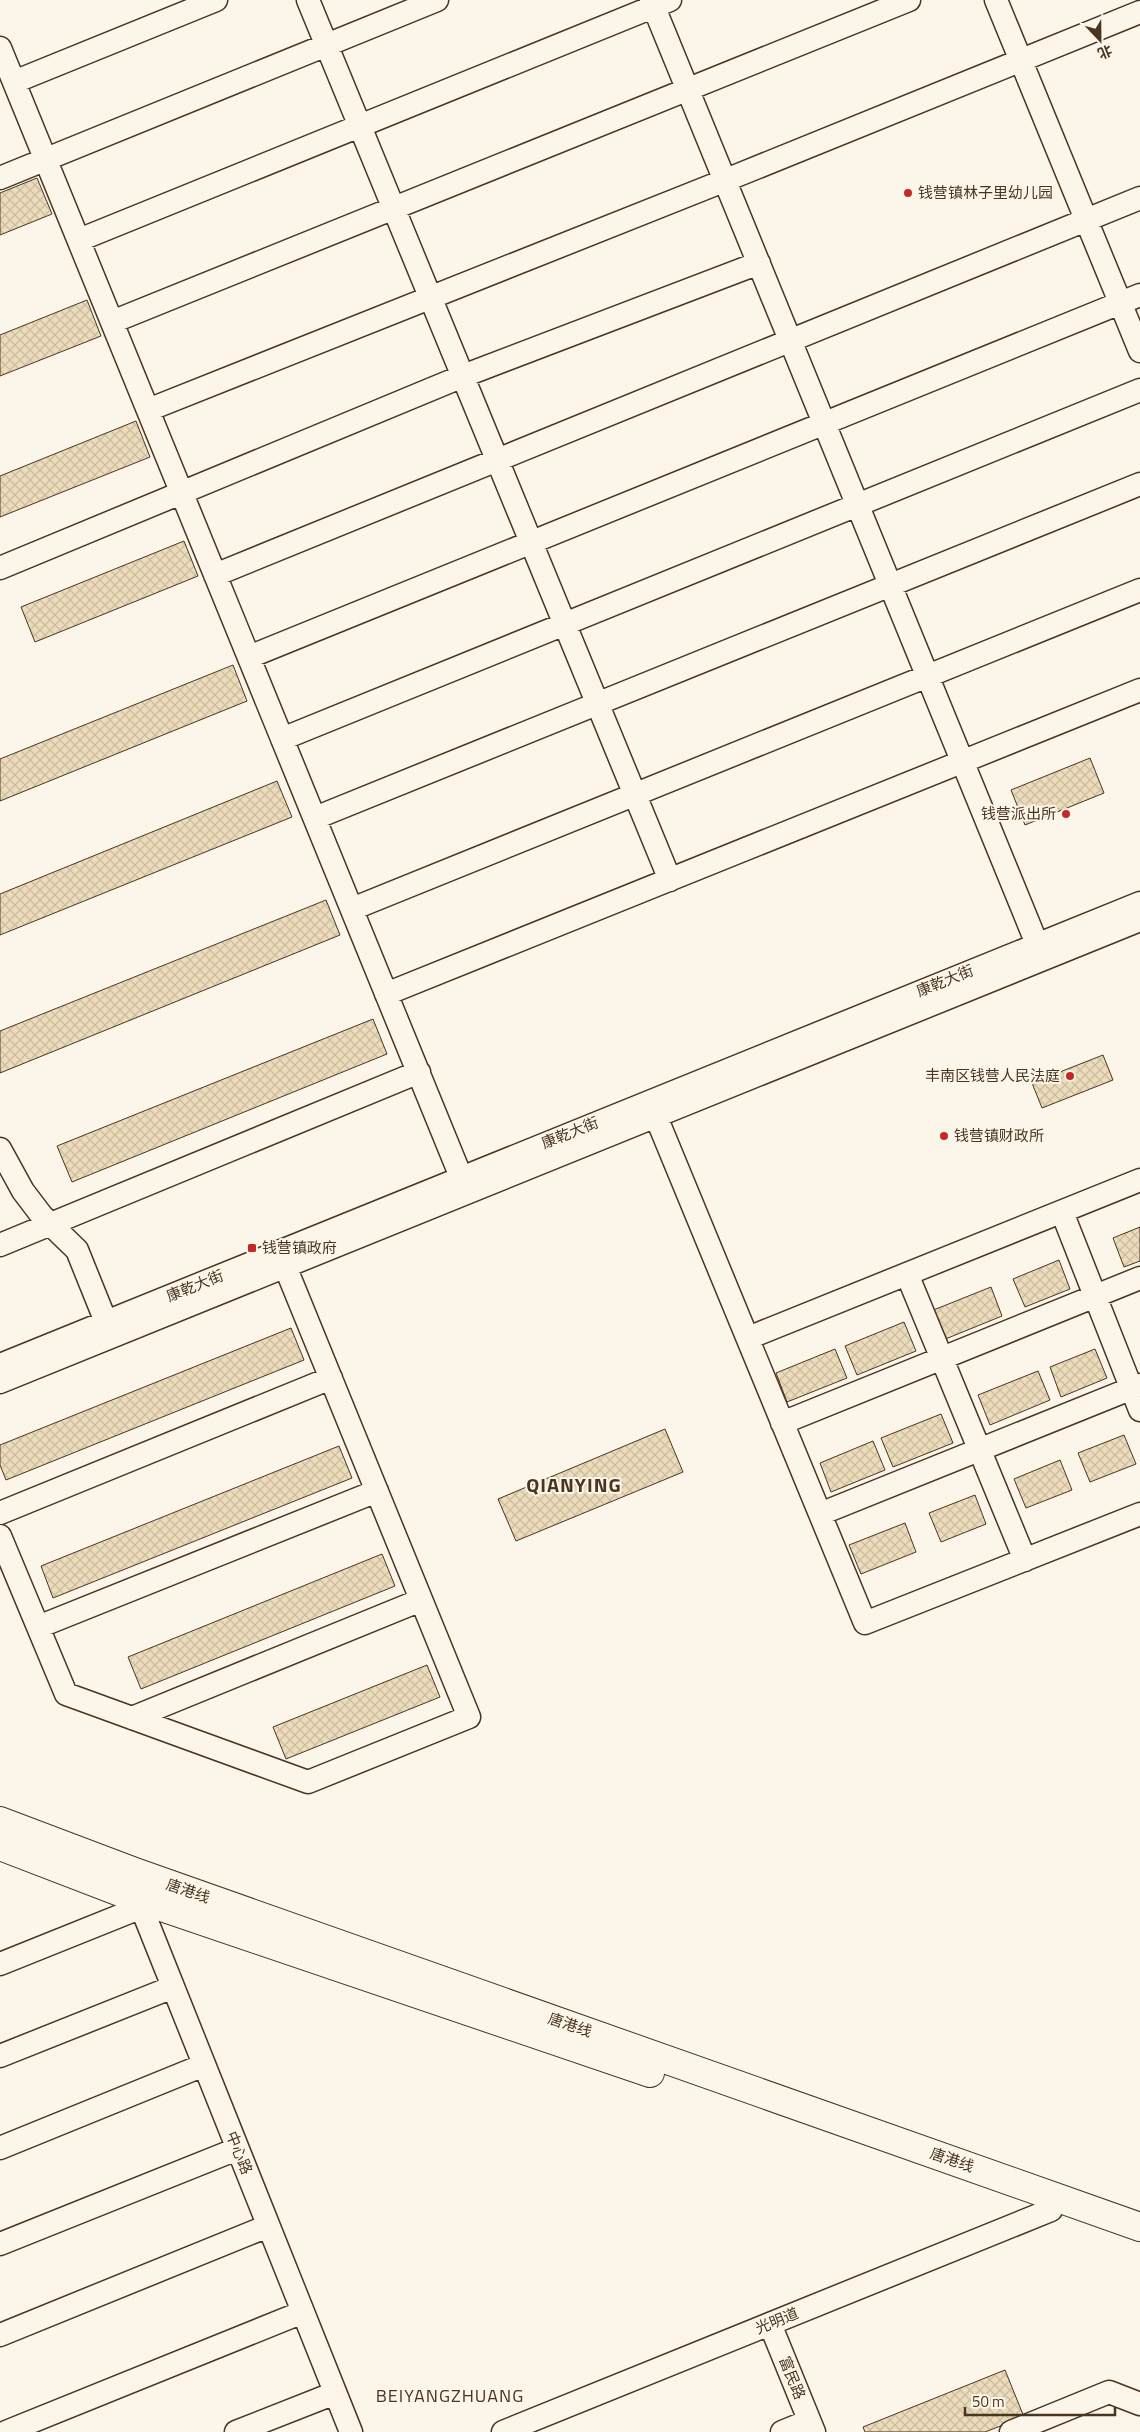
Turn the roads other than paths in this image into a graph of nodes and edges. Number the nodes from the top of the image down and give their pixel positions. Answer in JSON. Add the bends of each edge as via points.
{"nodes":[{"id":1,"x":216,"y":0,"type":"edge"},
{"id":2,"x":308,"y":0,"type":"edge"},
{"id":3,"x":437,"y":0,"type":"edge"},
{"id":4,"x":908,"y":0,"type":"edge"},
{"id":5,"x":996,"y":0,"type":"edge"},
{"id":6,"x":658,"y":2,"type":"edge"},
{"id":7,"x":1140,"y":12,"type":"edge"},
{"id":8,"x":326,"y":45,"type":"junction"},
{"id":9,"x":0,"y":48,"type":"edge"},
{"id":10,"x":1021,"y":60,"type":"junction"},
{"id":11,"x":14,"y":82,"type":"junction"},
{"id":12,"x":687,"y":89,"type":"junction"},
{"id":13,"x":360,"y":126,"type":"junction"},
{"id":14,"x":45,"y":159,"type":"junction"},
{"id":15,"x":0,"y":178,"type":"edge"},
{"id":16,"x":726,"y":180,"type":"junction"},
{"id":17,"x":1140,"y":198,"type":"edge"},
{"id":18,"x":394,"y":208,"type":"junction"},
{"id":19,"x":1086,"y":220,"type":"junction"},
{"id":20,"x":79,"y":240,"type":"junction"},
{"id":21,"x":759,"y":263,"type":"junction"},
{"id":22,"x":430,"y":298,"type":"junction"},
{"id":23,"x":1130,"y":299,"type":"edge"},
{"id":24,"x":112,"y":322,"type":"junction"},
{"id":25,"x":790,"y":341,"type":"junction"},
{"id":26,"x":1140,"y":351,"type":"edge"},
{"id":27,"x":463,"y":376,"type":"junction"},
{"id":28,"x":1140,"y":390,"type":"edge"},
{"id":29,"x":148,"y":410,"type":"junction"},
{"id":30,"x":824,"y":423,"type":"junction"},
{"id":31,"x":497,"y":460,"type":"junction"},
{"id":32,"x":1140,"y":484,"type":"edge"},
{"id":33,"x":182,"y":494,"type":"junction"},
{"id":34,"x":857,"y":505,"type":"junction"},
{"id":35,"x":531,"y":542,"type":"junction"},
{"id":36,"x":0,"y":568,"type":"edge"},
{"id":37,"x":215,"y":575,"type":"junction"},
{"id":38,"x":890,"y":585,"type":"junction"},
{"id":39,"x":1140,"y":590,"type":"edge"},
{"id":40,"x":565,"y":624,"type":"junction"},
{"id":41,"x":249,"y":657,"type":"junction"},
{"id":42,"x":927,"y":676,"type":"junction"},
{"id":43,"x":1140,"y":690,"type":"edge"},
{"id":44,"x":598,"y":703,"type":"junction"},
{"id":45,"x":282,"y":739,"type":"junction"},
{"id":46,"x":962,"y":762,"type":"junction"},
{"id":47,"x":635,"y":795,"type":"junction"},
{"id":48,"x":314,"y":818,"type":"junction"},
{"id":49,"x":670,"y":880,"type":"junction"},
{"id":50,"x":1140,"y":903,"type":"edge"},
{"id":51,"x":352,"y":909,"type":"junction"},
{"id":52,"x":1140,"y":920,"type":"edge"},
{"id":53,"x":1037,"y":944,"type":"junction"},
{"id":54,"x":386,"y":994,"type":"junction"},
{"id":55,"x":420,"y":1072,"type":"junction"},
{"id":56,"x":653,"y":1108,"type":"junction"},
{"id":57,"x":0,"y":1149,"type":"edge"},
{"id":58,"x":461,"y":1177,"type":"junction"},
{"id":59,"x":1140,"y":1180,"type":"edge"},
{"id":60,"x":1062,"y":1212,"type":"junction"},
{"id":61,"x":51,"y":1224,"type":"junction"},
{"id":62,"x":0,"y":1245,"type":"edge"},
{"id":63,"x":285,"y":1266,"type":"junction"},
{"id":64,"x":908,"y":1274,"type":"junction"},
{"id":65,"x":1140,"y":1278,"type":"edge"},
{"id":66,"x":1095,"y":1296,"type":"junction"},
{"id":67,"x":106,"y":1322,"type":"junction"},
{"id":68,"x":748,"y":1338,"type":"junction"},
{"id":69,"x":942,"y":1358,"type":"junction"},
{"id":70,"x":0,"y":1365,"type":"edge"},
{"id":71,"x":331,"y":1378,"type":"junction"},
{"id":72,"x":0,"y":1382,"type":"edge"},
{"id":73,"x":1136,"y":1387,"type":"edge"},
{"id":74,"x":1140,"y":1410,"type":"edge"},
{"id":75,"x":782,"y":1422,"type":"junction"},
{"id":76,"x":980,"y":1450,"type":"junction"},
{"id":77,"x":377,"y":1491,"type":"junction"},
{"id":78,"x":0,"y":1513,"type":"edge"},
{"id":79,"x":820,"y":1514,"type":"junction"},
{"id":80,"x":1140,"y":1514,"type":"edge"},
{"id":81,"x":0,"y":1536,"type":"edge"},
{"id":82,"x":1025,"y":1560,"type":"junction"},
{"id":83,"x":421,"y":1600,"type":"junction"},
{"id":84,"x":38,"y":1627,"type":"junction"},
{"id":85,"x":132,"y":1718,"type":"junction"},
{"id":86,"x":0,"y":1821,"type":"edge"},
{"id":87,"x":0,"y":1846,"type":"edge"},
{"id":88,"x":135,"y":1872,"type":"junction"},
{"id":89,"x":140,"y":1903,"type":"junction"},
{"id":90,"x":0,"y":1964,"type":"edge"},
{"id":91,"x":173,"y":1987,"type":"junction"},
{"id":92,"x":0,"y":2056,"type":"edge"},
{"id":93,"x":204,"y":2065,"type":"junction"},
{"id":94,"x":0,"y":2148,"type":"edge"},
{"id":95,"x":237,"y":2149,"type":"junction"},
{"id":96,"x":1051,"y":2210,"type":"junction"},
{"id":97,"x":268,"y":2226,"type":"junction"},
{"id":98,"x":1140,"y":2227,"type":"edge"},
{"id":99,"x":0,"y":2244,"type":"edge"},
{"id":100,"x":1140,"y":2244,"type":"edge"},
{"id":101,"x":303,"y":2312,"type":"junction"},
{"id":102,"x":770,"y":2324,"type":"junction"},
{"id":103,"x":0,"y":2335,"type":"edge"},
{"id":104,"x":335,"y":2393,"type":"junction"},
{"id":105,"x":1140,"y":2404,"type":"edge"},
{"id":106,"x":812,"y":2427,"type":"edge"},
{"id":107,"x":6,"y":2432,"type":"edge"},
{"id":108,"x":236,"y":2432,"type":"edge"},
{"id":109,"x":351,"y":2432,"type":"edge"},
{"id":110,"x":502,"y":2432,"type":"edge"},
{"id":111,"x":782,"y":2432,"type":"edge"},
{"id":112,"x":1011,"y":2432,"type":"edge"}],
"edges":[{"from":1,"to":11,"type":"street"},
{"from":2,"to":8,"type":"street"},
{"from":3,"to":8,"type":"street"},
{"from":4,"to":12,"type":"street"},
{"from":5,"to":10,"type":"street"},
{"from":6,"to":12,"type":"street"},
{"from":6,"to":13,"type":"street"},
{"from":7,"to":10,"type":"street"},
{"from":8,"to":13,"type":"street"},
{"from":8,"to":14,"type":"street"},
{"from":9,"to":11,"type":"street"},
{"from":10,"to":16,"type":"street"},
{"from":10,"to":19,"type":"street"},
{"from":11,"to":14,"type":"street"},
{"from":12,"to":16,"type":"street"},
{"from":12,"to":18,"type":"street"},
{"from":13,"to":18,"type":"street"},
{"from":13,"to":20,"type":"street"},
{"from":14,"to":15,"type":"street"},
{"from":14,"to":20,"type":"street"},
{"from":16,"to":21,"type":"street"},
{"from":16,"to":22,"type":"street"},
{"from":17,"to":19,"type":"street"},
{"from":18,"to":22,"type":"street"},
{"from":18,"to":24,"type":"street"},
{"from":19,"to":23,"type":"street"},
{"from":19,"to":25,"type":"street"},
{"from":20,"to":24,"type":"street"},
{"from":21,"to":25,"type":"street"},
{"from":21,"to":27,"type":"street"},
{"from":22,"to":27,"type":"street"},
{"from":22,"to":29,"type":"street"},
{"from":23,"to":26,"type":"street"},
{"from":23,"to":30,"type":"street"},
{"from":24,"to":29,"type":"street"},
{"from":25,"to":30,"type":"street"},
{"from":25,"to":31,"type":"street"},
{"from":27,"to":31,"type":"street"},
{"from":27,"to":33,"type":"street"},
{"from":28,"to":34,"type":"street"},
{"from":29,"to":33,"type":"street"},
{"from":30,"to":34,"type":"street"},
{"from":30,"to":35,"type":"street"},
{"from":31,"to":35,"type":"street"},
{"from":31,"to":37,"type":"street"},
{"from":32,"to":38,"type":"street"},
{"from":33,"to":36,"type":"street"},
{"from":33,"to":37,"type":"street"},
{"from":34,"to":38,"type":"street"},
{"from":34,"to":40,"type":"street"},
{"from":35,"to":40,"type":"street"},
{"from":35,"to":41,"type":"street"},
{"from":37,"to":41,"type":"street"},
{"from":38,"to":42,"type":"street"},
{"from":38,"to":44,"type":"street"},
{"from":39,"to":42,"type":"street"},
{"from":40,"to":44,"type":"street"},
{"from":40,"to":45,"type":"street"},
{"from":41,"to":45,"type":"street"},
{"from":42,"to":46,"type":"street"},
{"from":42,"to":47,"type":"street"},
{"from":43,"to":46,"type":"street"},
{"from":44,"to":47,"type":"street"},
{"from":44,"to":48,"type":"street"},
{"from":45,"to":48,"type":"street"},
{"from":46,"to":49,"type":"street"},
{"from":46,"to":53,"type":"street"},
{"from":47,"to":49,"type":"street"},
{"from":47,"to":51,"type":"street"},
{"from":48,"to":51,"type":"street"},
{"from":49,"to":54,"type":"street"},
{"from":50,"to":53,"type":"street","name":"康乾大街"},
{"from":51,"to":54,"type":"street"},
{"from":52,"to":56,"type":"street","name":"康乾大街"},
{"from":53,"to":56,"type":"street","name":"康乾大街"},
{"from":54,"to":55,"type":"street"},
{"from":55,"to":58,"type":"street"},
{"from":55,"to":61,"type":"street"},
{"from":56,"to":58,"type":"street","name":"康乾大街"},
{"from":56,"to":63,"type":"street","name":"康乾大街"},
{"from":56,"to":68,"type":"street"},
{"from":57,"to":61,"type":"street","via":[[22,1192]]},
{"from":58,"to":67,"type":"street","name":"康乾大街"},
{"from":59,"to":60,"type":"street"},
{"from":60,"to":64,"type":"street"},
{"from":60,"to":66,"type":"street"},
{"from":61,"to":62,"type":"street"},
{"from":61,"to":67,"type":"street","via":[[77,1250]]},
{"from":63,"to":71,"type":"street"},
{"from":63,"to":72,"type":"street","name":"康乾大街"},
{"from":64,"to":68,"type":"street"},
{"from":64,"to":69,"type":"street"},
{"from":65,"to":66,"type":"street"},
{"from":66,"to":69,"type":"street"},
{"from":66,"to":73,"type":"street"},
{"from":67,"to":70,"type":"street","name":"康乾大街"},
{"from":68,"to":75,"type":"street"},
{"from":69,"to":75,"type":"street"},
{"from":69,"to":76,"type":"street"},
{"from":71,"to":77,"type":"street"},
{"from":71,"to":78,"type":"street"},
{"from":73,"to":74,"type":"street"},
{"from":73,"to":76,"type":"street"},
{"from":75,"to":79,"type":"street"},
{"from":76,"to":79,"type":"street"},
{"from":76,"to":82,"type":"street"},
{"from":77,"to":83,"type":"street"},
{"from":77,"to":84,"type":"street"},
{"from":79,"to":82,"type":"street","via":[[865,1623]]},
{"from":80,"to":82,"type":"street"},
{"from":81,"to":84,"type":"street"},
{"from":83,"to":85,"type":"street"},
{"from":83,"to":85,"type":"street","via":[[469,1717],[308,1782]]},
{"from":84,"to":85,"type":"street","via":[[66,1694]]},
{"from":86,"to":88,"type":"highway","name":"唐港线"},
{"from":87,"to":89,"type":"highway","name":"唐港线"},
{"from":88,"to":89,"type":"street","name":"中心路"},
{"from":88,"to":98,"type":"highway","name":"唐港线"},
{"from":89,"to":90,"type":"street"},
{"from":89,"to":91,"type":"street","name":"中心路"},
{"from":89,"to":96,"type":"highway","name":"唐港线"},
{"from":91,"to":92,"type":"street"},
{"from":91,"to":93,"type":"street","name":"中心路"},
{"from":93,"to":94,"type":"street"},
{"from":93,"to":95,"type":"street","name":"中心路"},
{"from":95,"to":97,"type":"street","name":"中心路"},
{"from":95,"to":99,"type":"street"},
{"from":96,"to":100,"type":"highway","name":"唐港线"},
{"from":96,"to":102,"type":"street","name":"光明道"},
{"from":97,"to":101,"type":"street","name":"中心路"},
{"from":97,"to":103,"type":"street"},
{"from":101,"to":104,"type":"street","name":"中心路"},
{"from":101,"to":107,"type":"street"},
{"from":102,"to":106,"type":"street","name":"富民路"},
{"from":102,"to":110,"type":"street","name":"光明道"},
{"from":104,"to":108,"type":"street"},
{"from":104,"to":109,"type":"street","name":"中心路"},
{"from":105,"to":112,"type":"street","via":[[1109,2392]]},
{"from":106,"to":111,"type":"street"}]}
